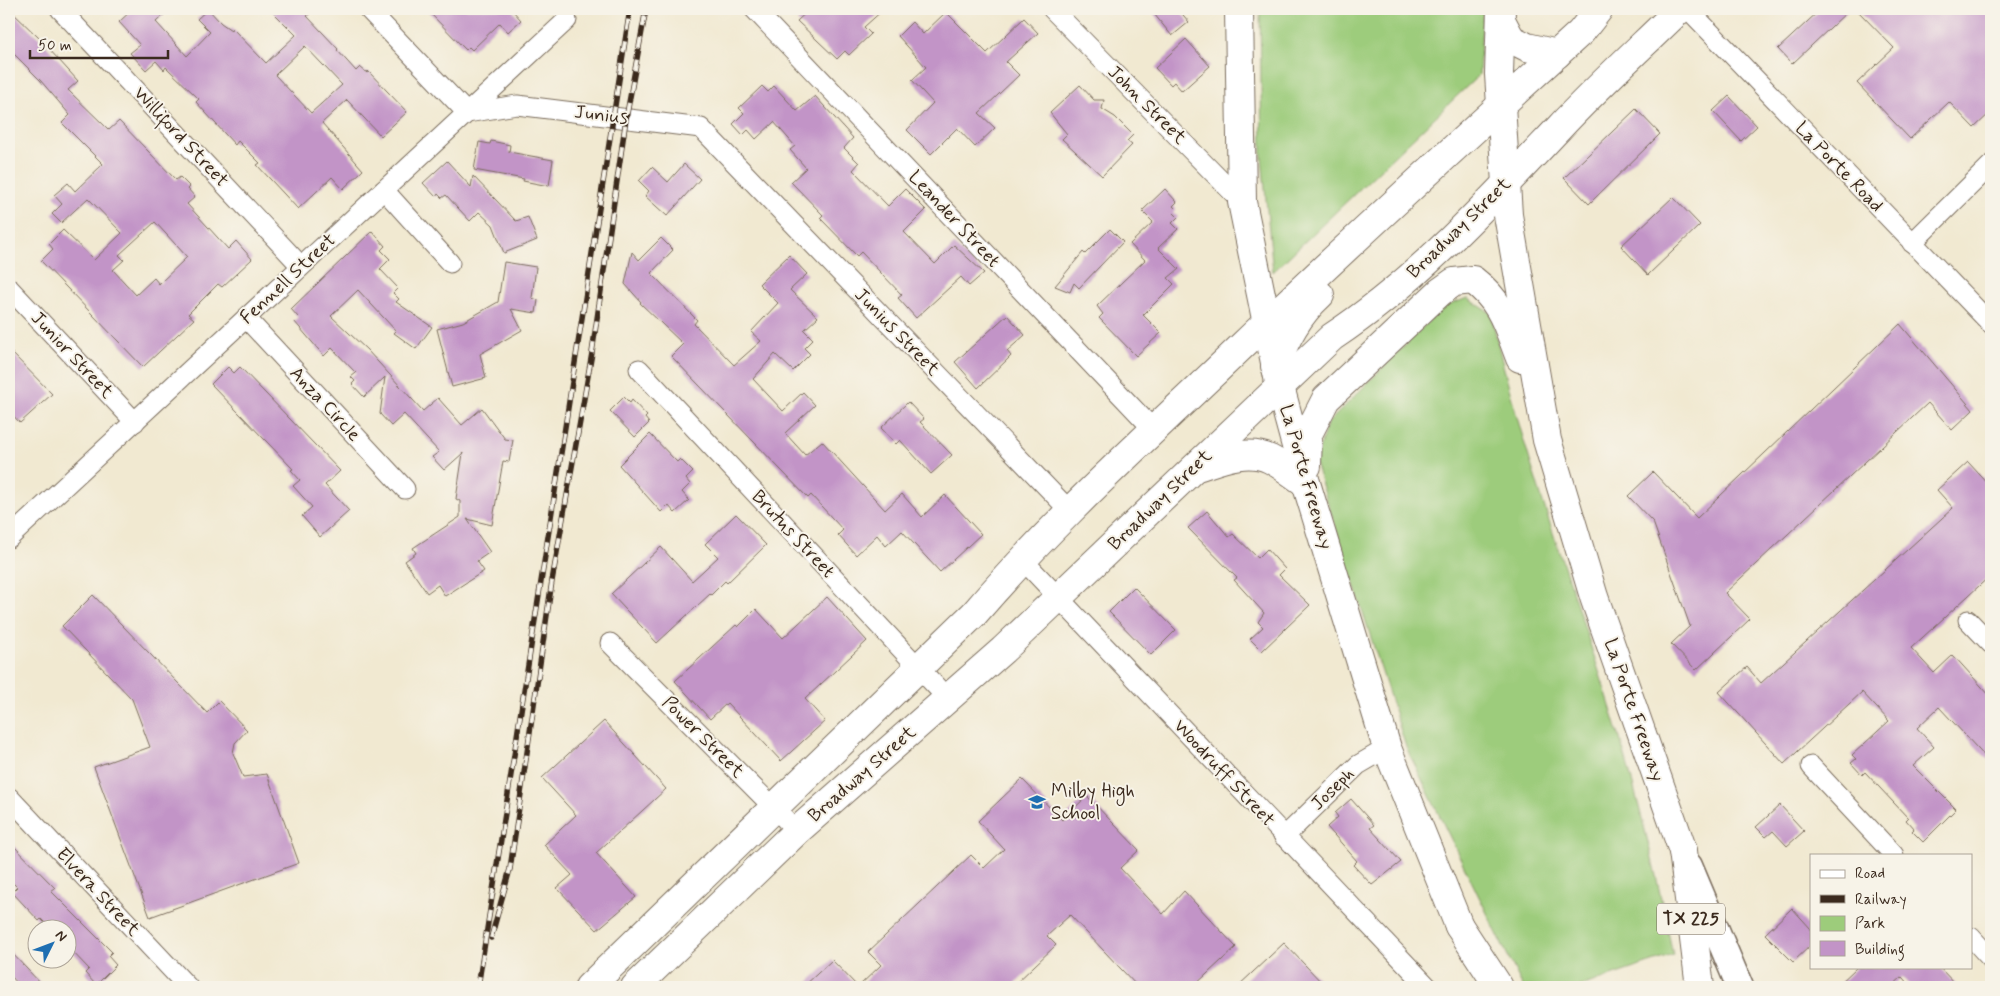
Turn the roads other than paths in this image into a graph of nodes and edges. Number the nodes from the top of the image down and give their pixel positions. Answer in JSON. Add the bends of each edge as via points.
{"nodes":[{"id":1,"x":60,"y":9,"type":"edge"},
{"id":2,"x":368,"y":9,"type":"edge"},
{"id":3,"x":754,"y":9,"type":"edge"},
{"id":4,"x":1052,"y":9,"type":"edge"},
{"id":5,"x":1238,"y":9,"type":"edge"},
{"id":6,"x":1600,"y":9,"type":"edge"},
{"id":7,"x":1680,"y":9,"type":"edge"},
{"id":8,"x":1688,"y":9,"type":"edge"},
{"id":9,"x":1501,"y":14,"type":"edge"},
{"id":10,"x":567,"y":20,"type":"dead end"},
{"id":11,"x":1557,"y":54,"type":"junction"},
{"id":12,"x":1501,"y":104,"type":"junction"},
{"id":13,"x":467,"y":112,"type":"junction"},
{"id":14,"x":1503,"y":134,"type":"junction"},
{"id":15,"x":724,"y":153,"type":"joint"},
{"id":16,"x":1991,"y":165,"type":"edge"},
{"id":17,"x":1430,"y":171,"type":"junction"},
{"id":18,"x":1507,"y":183,"type":"junction"},
{"id":19,"x":384,"y":190,"type":"junction"},
{"id":20,"x":1242,"y":202,"type":"junction"},
{"id":21,"x":1912,"y":243,"type":"junction"},
{"id":22,"x":450,"y":263,"type":"dead end"},
{"id":23,"x":301,"y":266,"type":"junction"},
{"id":24,"x":9,"y":288,"type":"edge"},
{"id":25,"x":246,"y":318,"type":"junction"},
{"id":26,"x":1266,"y":324,"type":"junction"},
{"id":27,"x":1991,"y":324,"type":"edge"},
{"id":28,"x":1332,"y":337,"type":"junction"},
{"id":29,"x":639,"y":369,"type":"dead end"},
{"id":30,"x":1278,"y":376,"type":"junction"},
{"id":31,"x":135,"y":422,"type":"junction"},
{"id":32,"x":1153,"y":429,"type":"junction"},
{"id":33,"x":1547,"y":440,"type":"junction"},
{"id":34,"x":1193,"y":468,"type":"junction"},
{"id":35,"x":1306,"y":483,"type":"junction"},
{"id":36,"x":405,"y":489,"type":"dead end"},
{"id":37,"x":1069,"y":510,"type":"junction"},
{"id":38,"x":9,"y":538,"type":"edge"},
{"id":39,"x":1022,"y":558,"type":"junction"},
{"id":40,"x":1058,"y":599,"type":"junction"},
{"id":41,"x":1968,"y":620,"type":"dead end"},
{"id":42,"x":610,"y":643,"type":"dead end"},
{"id":43,"x":1991,"y":644,"type":"edge"},
{"id":44,"x":918,"y":668,"type":"junction"},
{"id":45,"x":947,"y":698,"type":"junction"},
{"id":46,"x":1387,"y":748,"type":"junction"},
{"id":47,"x":1811,"y":766,"type":"dead end"},
{"id":48,"x":9,"y":797,"type":"edge"},
{"id":49,"x":773,"y":807,"type":"junction"},
{"id":50,"x":797,"y":831,"type":"junction"},
{"id":51,"x":1284,"y":837,"type":"junction"},
{"id":52,"x":1683,"y":851,"type":"junction"},
{"id":53,"x":1893,"y":854,"type":"edge"},
{"id":54,"x":1459,"y":926,"type":"junction"},
{"id":55,"x":1972,"y":938,"type":"edge"},
{"id":56,"x":1991,"y":959,"type":"edge"},
{"id":57,"x":188,"y":987,"type":"edge"},
{"id":58,"x":589,"y":987,"type":"edge"},
{"id":59,"x":635,"y":987,"type":"edge"},
{"id":60,"x":1428,"y":987,"type":"edge"},
{"id":61,"x":1483,"y":987,"type":"edge"},
{"id":62,"x":1499,"y":987,"type":"edge"},
{"id":63,"x":1700,"y":987,"type":"edge"},
{"id":64,"x":1740,"y":987,"type":"edge"}],
"edges":[{"from":1,"to":23,"type":"street","name":"Williford Street"},
{"from":2,"to":13,"type":"street"},
{"from":3,"to":32,"type":"street","name":"Leander Street"},
{"from":4,"to":20,"type":"street","name":"John Street"},
{"from":5,"to":20,"type":"main road","name":"La Porte Freeway"},
{"from":6,"to":11,"type":"main road","name":"Broadway Street"},
{"from":7,"to":18,"type":"main road","name":"Broadway Street"},
{"from":8,"to":21,"type":"street","name":"La Porte Road"},
{"from":9,"to":11,"type":"main road","via":[[1511,39],[1527,47]]},
{"from":9,"to":12,"type":"main road","name":"La Porte Freeway"},
{"from":10,"to":13,"type":"street","name":"Fennell Street"},
{"from":11,"to":12,"type":"main road","name":"Broadway Street"},
{"from":12,"to":14,"type":"main road","name":"La Porte Freeway"},
{"from":12,"to":17,"type":"main road","name":"Broadway Street"},
{"from":13,"to":15,"type":"street","name":"Junius","via":[[517,105],[701,128]]},
{"from":13,"to":19,"type":"street","name":"Fennell Street"},
{"from":14,"to":18,"type":"main road","name":"La Porte Freeway"},
{"from":14,"to":28,"type":"main road","via":[[1495,162],[1481,188],[1361,301]]},
{"from":15,"to":37,"type":"street","name":"Junius Street"},
{"from":16,"to":21,"type":"street"},
{"from":17,"to":26,"type":"main road","name":"Broadway Street"},
{"from":17,"to":30,"type":"main road","via":[[1422,199],[1307,307],[1286,338]]},
{"from":18,"to":28,"type":"main road","name":"Broadway Street","via":[[1372,310]]},
{"from":18,"to":33,"type":"main road","name":"La Porte Freeway","via":[[1511,241]]},
{"from":19,"to":22,"type":"street"},
{"from":19,"to":23,"type":"street","name":"Fennell Street"},
{"from":20,"to":26,"type":"main road","name":"La Porte Freeway"},
{"from":21,"to":27,"type":"street","name":"La Porte Road"},
{"from":23,"to":25,"type":"street","name":"Fennell Street"},
{"from":24,"to":31,"type":"street","name":"Junior Street"},
{"from":25,"to":31,"type":"street","name":"Fennell Street"},
{"from":25,"to":36,"type":"street","name":"Anza Circle"},
{"from":26,"to":30,"type":"main road","name":"La Porte Freeway"},
{"from":26,"to":32,"type":"main road","name":"Broadway Street"},
{"from":28,"to":30,"type":"main road","name":"Broadway Street"},
{"from":29,"to":44,"type":"street","name":"Brutus Street"},
{"from":30,"to":34,"type":"main road","name":"Broadway Street"},
{"from":30,"to":35,"type":"main road","name":"La Porte Freeway"},
{"from":31,"to":38,"type":"street","name":"Fennell Street"},
{"from":32,"to":37,"type":"main road","name":"Broadway Street"},
{"from":33,"to":35,"type":"main road","via":[[1499,306],[1488,291],[1473,280],[1454,282],[1326,400],[1308,434]]},
{"from":33,"to":52,"type":"main road","name":"La Porte Freeway","via":[[1594,597]]},
{"from":34,"to":35,"type":"main road","via":[[1236,455],[1254,455],[1268,458]]},
{"from":34,"to":40,"type":"main road","name":"Broadway Street"},
{"from":35,"to":46,"type":"main road","name":"La Porte Freeway"},
{"from":37,"to":39,"type":"main road","name":"Broadway Street"},
{"from":39,"to":40,"type":"street","name":"Woodruff Street"},
{"from":39,"to":44,"type":"main road","name":"Broadway Street","via":[[974,614]]},
{"from":40,"to":45,"type":"main road","name":"Broadway Street"},
{"from":40,"to":51,"type":"street","name":"Woodruff Street"},
{"from":41,"to":43,"type":"street"},
{"from":42,"to":49,"type":"street","name":"Power Street"},
{"from":44,"to":45,"type":"street","name":"Brutus Street"},
{"from":44,"to":49,"type":"main road","name":"Broadway Street"},
{"from":45,"to":50,"type":"main road","name":"Broadway Street"},
{"from":46,"to":51,"type":"street","name":"Joseph","via":[[1358,765]]},
{"from":46,"to":54,"type":"main road","name":"La Porte Freeway"},
{"from":47,"to":53,"type":"street"},
{"from":48,"to":57,"type":"street","name":"Elvera Street"},
{"from":49,"to":50,"type":"street","name":"Power Street"},
{"from":49,"to":58,"type":"main road","name":"Broadway Street"},
{"from":50,"to":59,"type":"main road","name":"Broadway Street"},
{"from":51,"to":60,"type":"street","name":"Woodruff Street"},
{"from":52,"to":63,"type":"main road","number":"TX 225"},
{"from":52,"to":64,"type":"main road"},
{"from":54,"to":61,"type":"main road"},
{"from":54,"to":62,"type":"main road","name":"La Porte Freeway"},
{"from":55,"to":56,"type":"street"}]}
